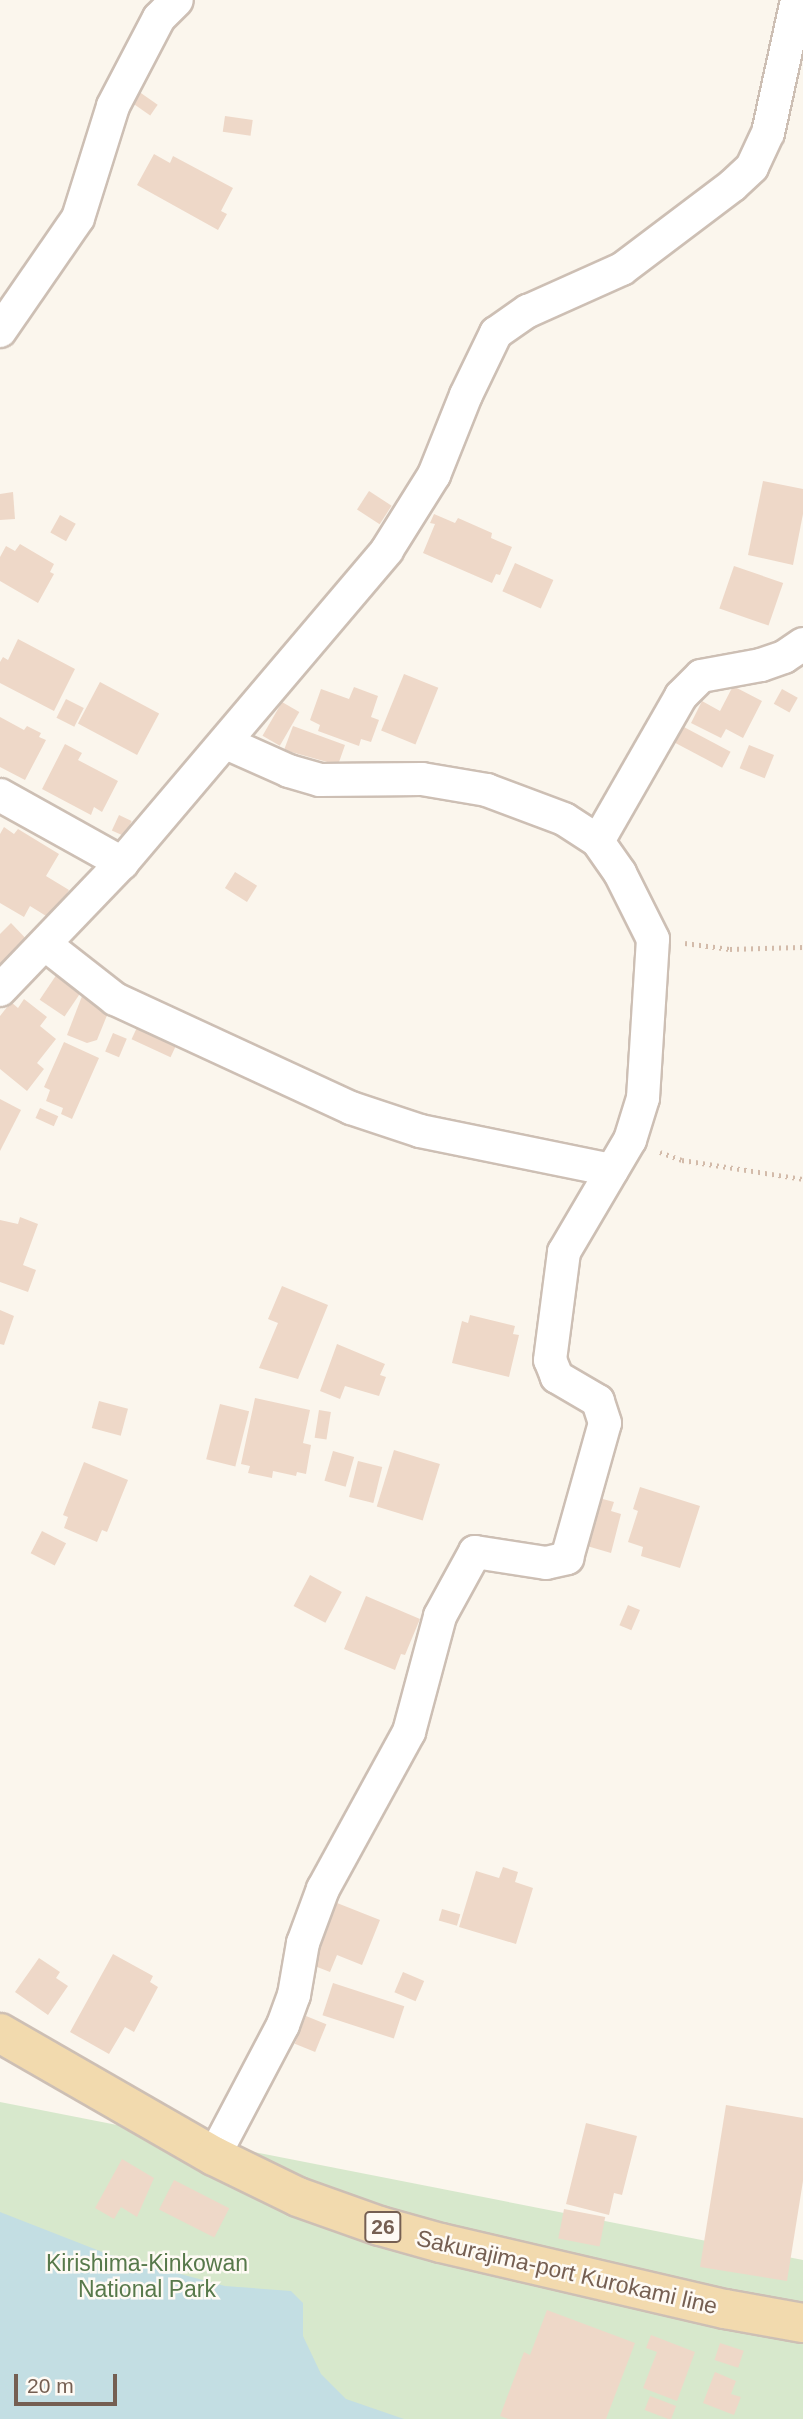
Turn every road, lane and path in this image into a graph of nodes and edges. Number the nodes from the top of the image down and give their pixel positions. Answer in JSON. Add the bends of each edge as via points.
{"nodes":[{"id":1,"x":177,"y":0,"type":"edge"},
{"id":2,"x":797,"y":0,"type":"edge"},
{"id":3,"x":0,"y":331,"type":"edge"},
{"id":4,"x":803,"y":644,"type":"edge"},
{"id":5,"x":226,"y":744,"type":"junction"},
{"id":6,"x":0,"y":795,"type":"edge"},
{"id":7,"x":598,"y":841,"type":"junction"},
{"id":8,"x":122,"y":863,"type":"junction"},
{"id":9,"x":653,"y":939,"type":"junction"},
{"id":10,"x":46,"y":946,"type":"junction"},
{"id":11,"x":803,"y":947,"type":"edge"},
{"id":12,"x":0,"y":990,"type":"edge"},
{"id":13,"x":630,"y":1140,"type":"junction"},
{"id":14,"x":612,"y":1170,"type":"junction"},
{"id":15,"x":803,"y":1179,"type":"edge"},
{"id":16,"x":0,"y":2033,"type":"edge"},
{"id":17,"x":214,"y":2156,"type":"junction"},
{"id":18,"x":803,"y":2323,"type":"edge"}],
"edges":[{"from":1,"to":3,"type":"street","via":[[159,18],[113,106],[78,218]]},
{"from":2,"to":5,"type":"street","via":[[768,133],[752,167],[622,269],[528,312],[496,333],[434,475],[387,550]]},
{"from":4,"to":7,"type":"street","via":[[784,657],[701,676],[681,696]]},
{"from":5,"to":7,"type":"street","via":[[320,780],[422,779],[487,790],[564,819]]},
{"from":5,"to":8,"type":"street"},
{"from":6,"to":8,"type":"street"},
{"from":7,"to":9,"type":"street","via":[[621,873]]},
{"from":8,"to":10,"type":"street"},
{"from":9,"to":11,"type":"path","via":[[730,949]]},
{"from":9,"to":13,"type":"street","via":[[643,1098]]},
{"from":10,"to":12,"type":"street"},
{"from":10,"to":14,"type":"street","via":[[115,999],[351,1108],[420,1131]]},
{"from":13,"to":14,"type":"street"},
{"from":13,"to":15,"type":"path","via":[[682,1160]]},
{"from":14,"to":17,"type":"street","via":[[565,1252],[550,1360],[556,1377],[598,1401],[605,1423],[568,1558],[546,1563],[475,1552],[440,1616],[410,1732],[323,1889],[303,1943],[294,1995],[283,2025]]},
{"from":16,"to":17,"type":"main road","name":"Sakurajima-port Kurokami line","number":"26"},
{"from":17,"to":18,"type":"main road","name":"Sakurajima-port Kurokami line","number":"26","via":[[298,2197],[380,2226],[725,2309]]}]}
